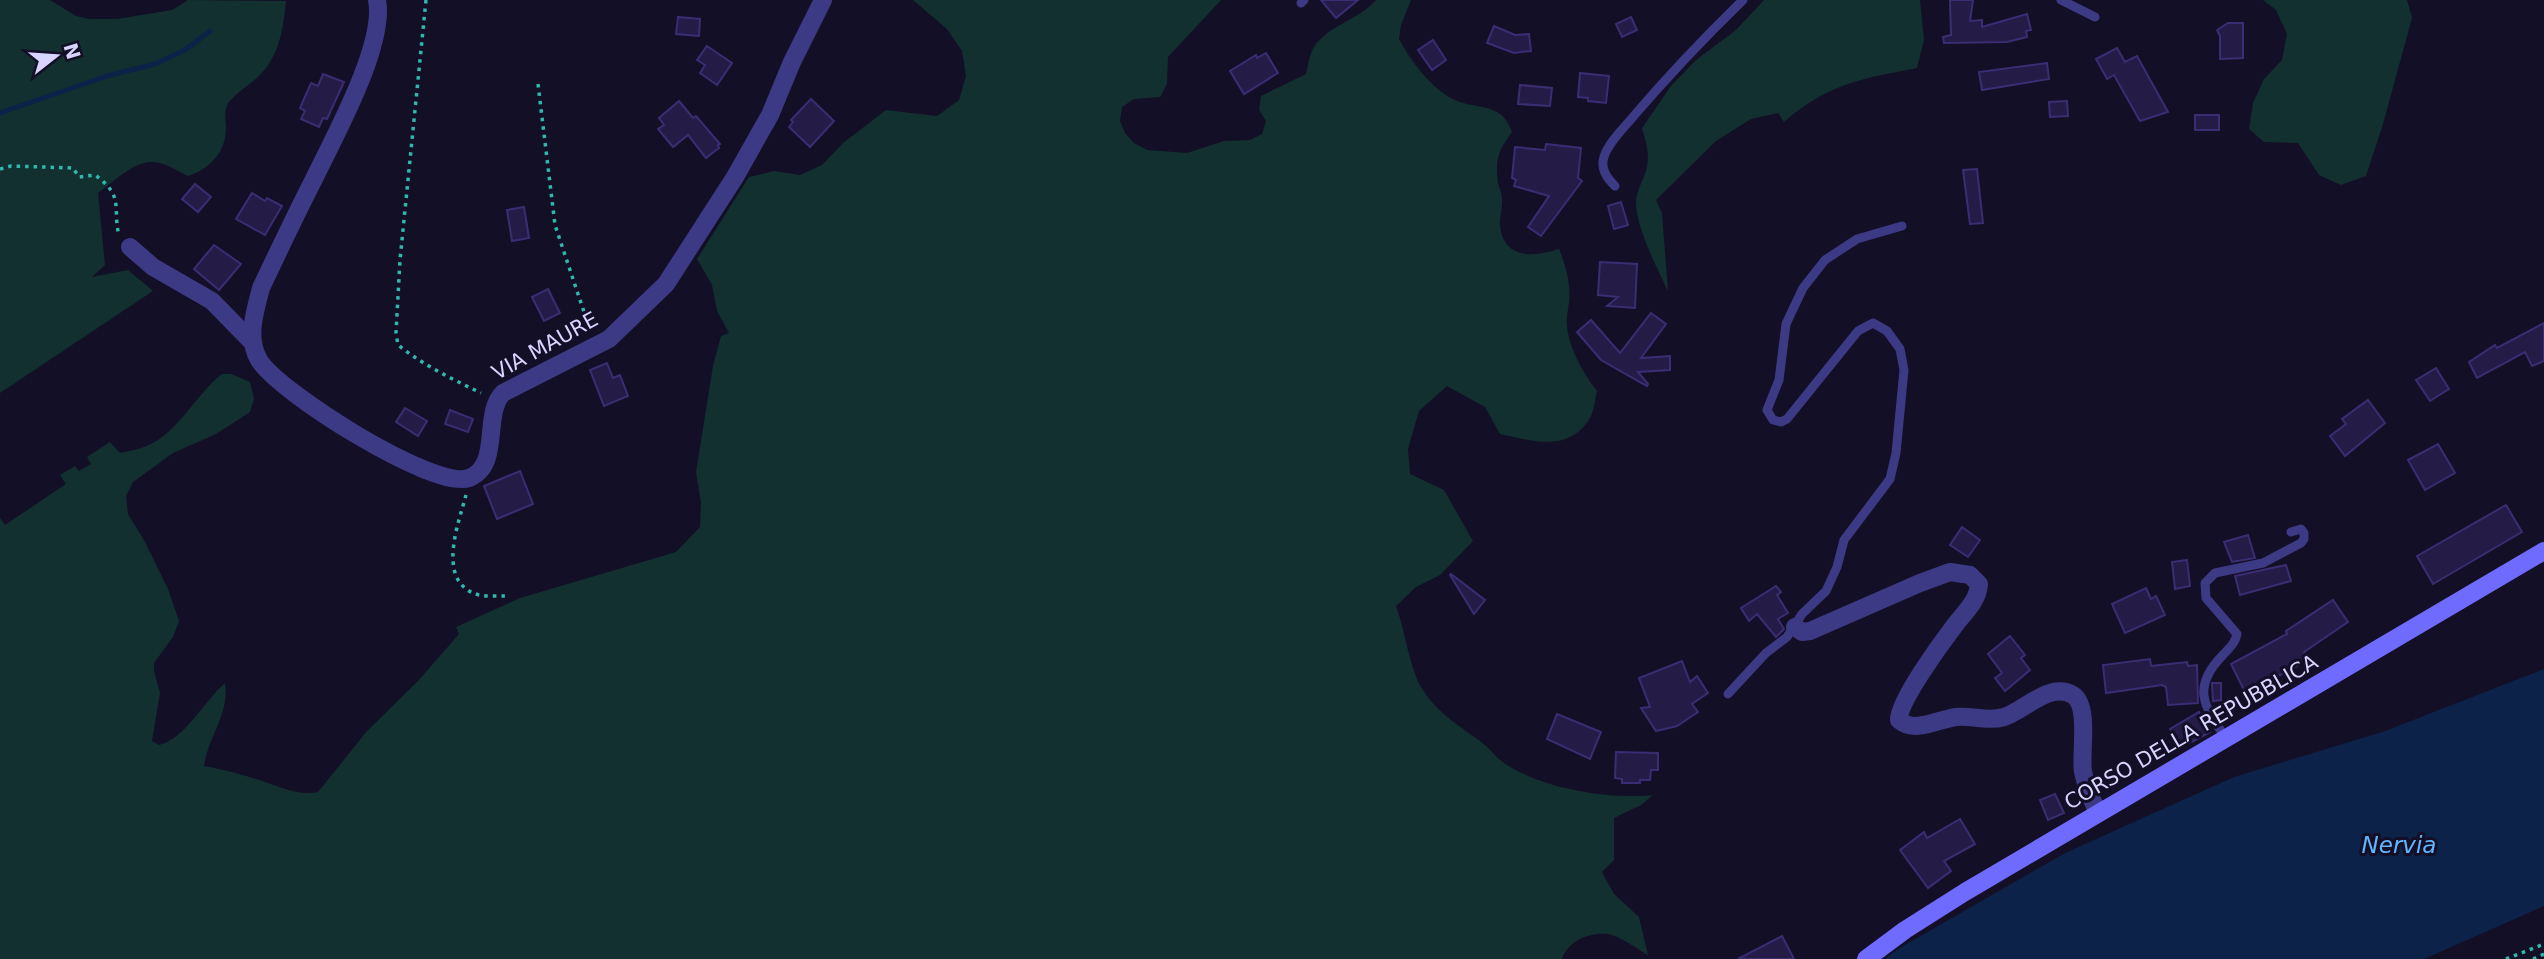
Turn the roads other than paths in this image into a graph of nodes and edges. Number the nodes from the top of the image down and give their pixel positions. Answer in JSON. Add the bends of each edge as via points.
{"nodes":[{"id":1,"x":377,"y":0,"type":"edge"},
{"id":2,"x":823,"y":0,"type":"edge"},
{"id":3,"x":1743,"y":0,"type":"edge"},
{"id":4,"x":2061,"y":0,"type":"edge"},
{"id":5,"x":2095,"y":17,"type":"dead end"},
{"id":6,"x":1615,"y":186,"type":"dead end"},
{"id":7,"x":1902,"y":226,"type":"dead end"},
{"id":8,"x":130,"y":247,"type":"road end"},
{"id":9,"x":253,"y":343,"type":"junction"},
{"id":10,"x":2291,"y":532,"type":"dead end"},
{"id":11,"x":2544,"y":551,"type":"edge"},
{"id":12,"x":1795,"y":627,"type":"junction"},
{"id":13,"x":1728,"y":694,"type":"dead end"},
{"id":14,"x":2226,"y":737,"type":"junction"},
{"id":15,"x":2098,"y":813,"type":"junction"},
{"id":16,"x":1866,"y":959,"type":"edge"}],
"edges":[{"from":1,"to":9,"type":"street","via":[[373,43],[356,91],[261,288],[253,318]]},
{"from":2,"to":9,"type":"street","name":"VIA MAURE","via":[[770,116],[666,284],[610,339],[496,400],[491,439],[478,473],[449,479],[384,451],[295,396],[260,361]]},
{"from":3,"to":6,"type":"lane","via":[[1673,70],[1616,138],[1604,156],[1603,168]]},
{"from":4,"to":5,"type":"lane"},
{"from":7,"to":12,"type":"lane","via":[[1857,239],[1825,260],[1803,289],[1787,324],[1779,380],[1768,407],[1773,420],[1787,419],[1858,331],[1873,323],[1887,331],[1900,349],[1904,370],[1889,479],[1844,540],[1826,591]]},
{"from":8,"to":9,"type":"street","via":[[153,267],[212,301]]},
{"from":10,"to":14,"type":"lane","via":[[2301,529],[2301,543],[2263,563],[2215,573],[2205,583],[2206,598],[2237,634],[2236,642],[2214,664],[2203,686],[2206,707]]},
{"from":11,"to":14,"type":"main road","name":"CORSO DELLA REPUBBLICA"},
{"from":12,"to":13,"type":"lane"},
{"from":12,"to":15,"type":"street","via":[[1810,631],[1950,572],[1970,575],[1979,584],[1978,596],[1905,699],[1899,720],[1914,726],[1958,716],[1991,720],[2056,692],[2071,694],[2082,709],[2084,775]]},
{"from":14,"to":15,"type":"main road","name":"CORSO DELLA REPUBBLICA"},
{"from":15,"to":16,"type":"main road","name":"CORSO DELLA REPUBBLICA","via":[[1935,911]]}]}
